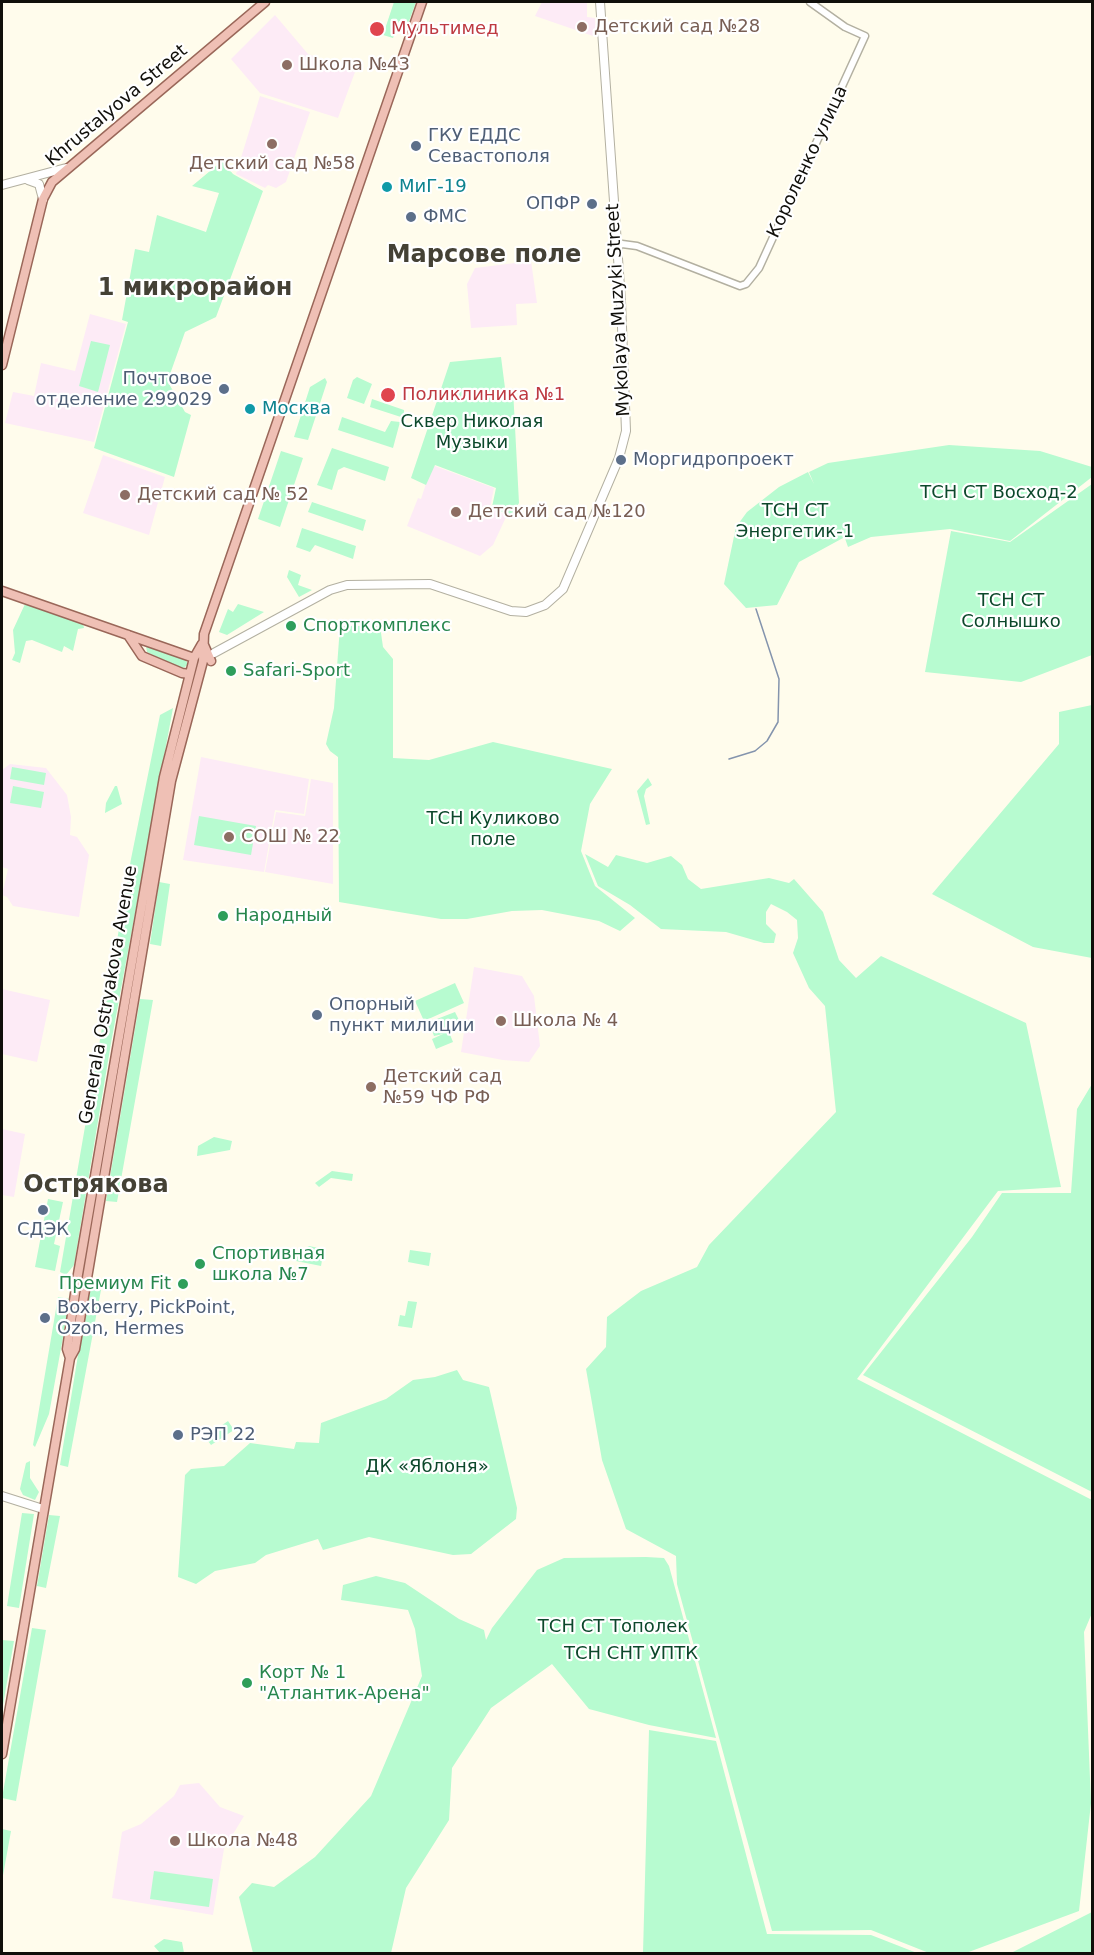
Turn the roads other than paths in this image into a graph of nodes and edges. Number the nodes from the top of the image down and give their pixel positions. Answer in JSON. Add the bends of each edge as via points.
{"nodes":[{"id":1,"x":265,"y":2,"type":"edge"},
{"id":2,"x":422,"y":2,"type":"edge"},
{"id":3,"x":600,"y":2,"type":"edge"},
{"id":4,"x":810,"y":2,"type":"edge"},
{"id":5,"x":66,"y":168,"type":"junction"},
{"id":6,"x":36,"y":177,"type":"junction"},
{"id":7,"x":23,"y":180,"type":"junction"},
{"id":8,"x":52,"y":182,"type":"junction"},
{"id":9,"x":2,"y":185,"type":"edge"},
{"id":10,"x":43,"y":199,"type":"junction"},
{"id":11,"x":616,"y":248,"type":"junction"},
{"id":12,"x":2,"y":365,"type":"edge"},
{"id":13,"x":2,"y":591,"type":"edge"},
{"id":14,"x":128,"y":635,"type":"junction"},
{"id":15,"x":203,"y":642,"type":"junction"},
{"id":16,"x":147,"y":643,"type":"junction"},
{"id":17,"x":229,"y":643,"type":"junction"},
{"id":18,"x":172,"y":651,"type":"junction"},
{"id":19,"x":142,"y":656,"type":"junction"},
{"id":20,"x":205,"y":659,"type":"junction"},
{"id":21,"x":190,"y":674,"type":"junction"},
{"id":22,"x":70,"y":1358,"type":"junction"},
{"id":23,"x":2,"y":1496,"type":"edge"},
{"id":24,"x":43,"y":1509,"type":"junction"},
{"id":25,"x":2,"y":1754,"type":"edge"}],
"edges":[{"from":1,"to":5,"type":"main road","name":"Khrustalyova Street"},
{"from":2,"to":15,"type":"main road","name":"Generala Ostryakova Avenue"},
{"from":3,"to":11,"type":"main road","name":"Mykolaya Muzyki Street"},
{"from":4,"to":11,"type":"street","name":"Короленко улица","via":[[844,27],[865,36],[759,268],[740,286],[637,246],[622,244]]},
{"from":5,"to":6,"type":"main road"},
{"from":5,"to":8,"type":"main road","name":"Khrustalyova Street"},
{"from":6,"to":7,"type":"main road"},
{"from":6,"to":8,"type":"main road"},
{"from":7,"to":9,"type":"main road"},
{"from":7,"to":10,"type":"main road","via":[[39,184]]},
{"from":8,"to":10,"type":"main road","name":"Khrustalyova Street"},
{"from":10,"to":12,"type":"main road","name":"Khrustalyova Street"},
{"from":11,"to":17,"type":"main road","name":"Mykolaya Muzyki Street","via":[[625,436],[616,467],[563,589],[539,609],[518,612],[430,584],[347,585],[330,590]]},
{"from":13,"to":14,"type":"main road"},
{"from":14,"to":16,"type":"main road"},
{"from":14,"to":19,"type":"main road"},
{"from":15,"to":17,"type":"main road","via":[[214,648]]},
{"from":15,"to":18,"type":"main road","via":[[188,650]]},
{"from":15,"to":20,"type":"main road","name":"Generala Ostryakova Avenue"},
{"from":15,"to":20,"type":"main road"},
{"from":16,"to":18,"type":"main road"},
{"from":16,"to":19,"type":"main road","via":[[141,648]]},
{"from":17,"to":20,"type":"main road"},
{"from":18,"to":20,"type":"main road"},
{"from":19,"to":21,"type":"main road"},
{"from":20,"to":21,"type":"main road","name":"Generala Ostryakova Avenue"},
{"from":20,"to":22,"type":"main road","name":"Generala Ostryakova Avenue","via":[[171,781],[75,1349]]},
{"from":21,"to":22,"type":"main road","name":"Generala Ostryakova Avenue","via":[[164,777],[77,1280],[67,1349]]},
{"from":22,"to":24,"type":"main road","name":"Generala Ostryakova Avenue"},
{"from":23,"to":24,"type":"main road"},
{"from":24,"to":25,"type":"main road","name":"Generala Ostryakova Avenue"}]}
